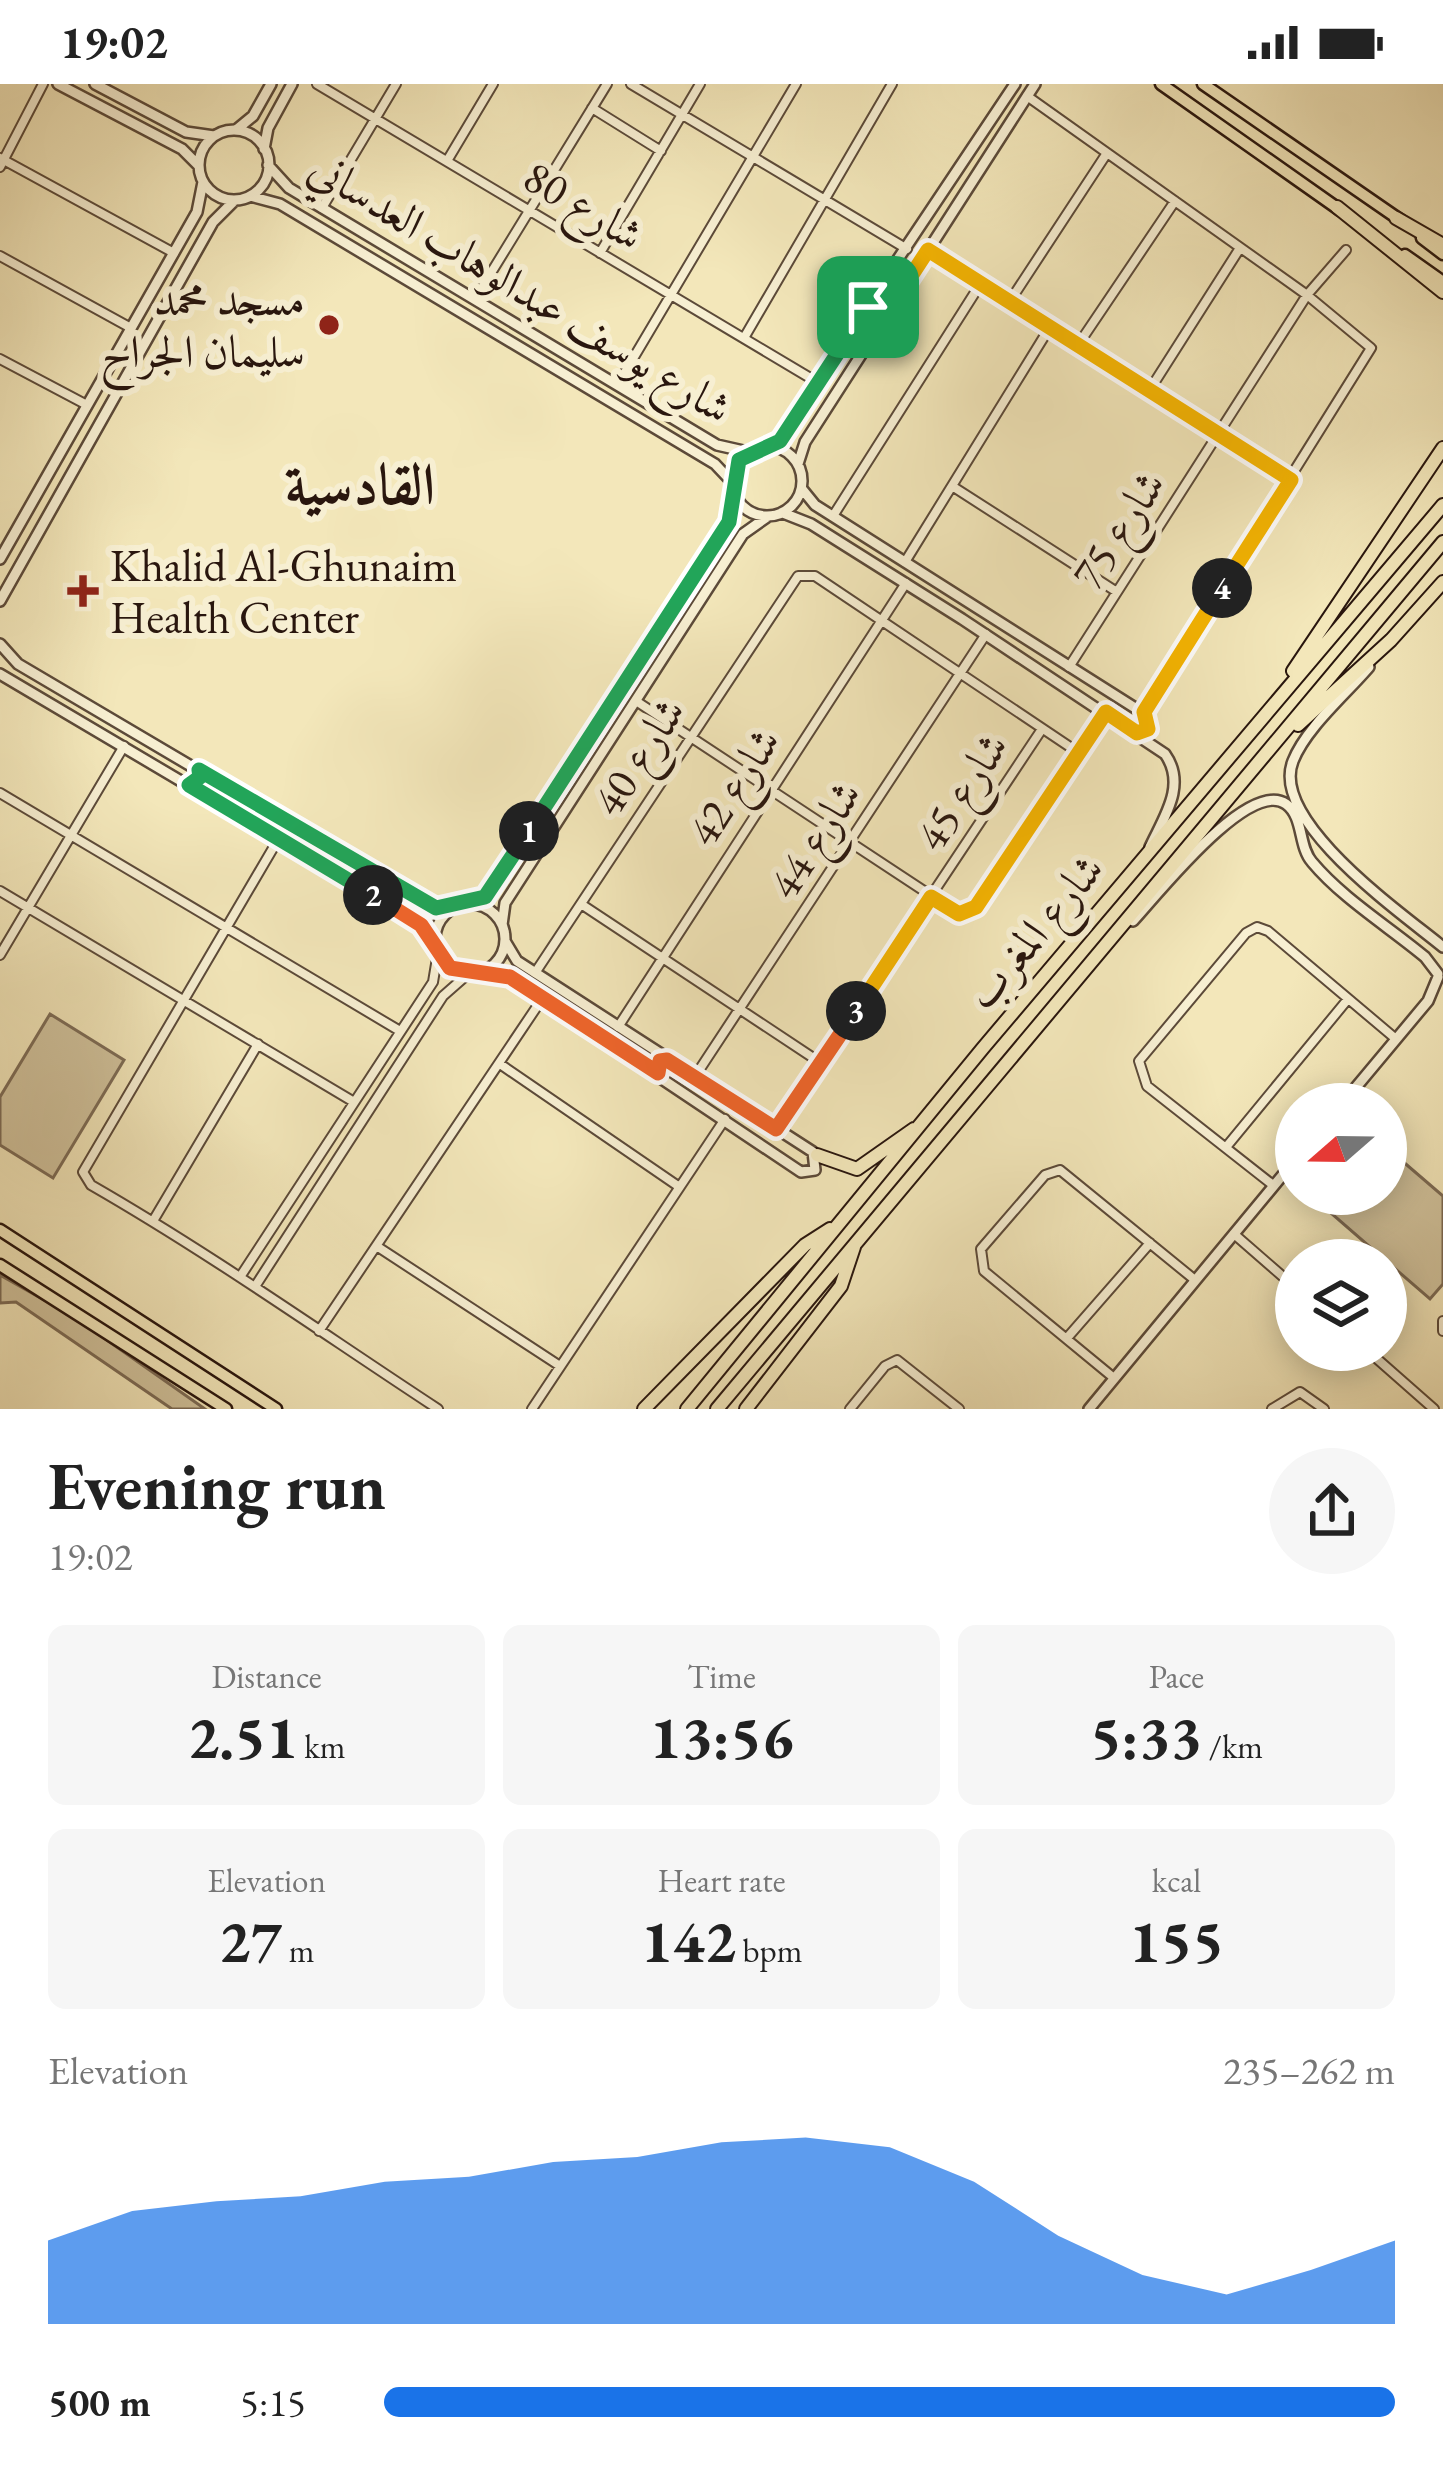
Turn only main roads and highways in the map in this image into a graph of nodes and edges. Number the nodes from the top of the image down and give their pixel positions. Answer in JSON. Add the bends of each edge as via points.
{"nodes":[{"id":1,"x":1161,"y":84,"type":"edge"},
{"id":2,"x":1203,"y":84,"type":"edge"},
{"id":3,"x":1337,"y":207,"type":"junction"},
{"id":4,"x":1396,"y":218,"type":"junction"},
{"id":5,"x":1443,"y":245,"type":"edge"},
{"id":6,"x":1443,"y":254,"type":"edge"},
{"id":7,"x":1443,"y":282,"type":"edge"},
{"id":8,"x":1443,"y":292,"type":"edge"},
{"id":9,"x":1441,"y":449,"type":"edge"},
{"id":10,"x":1443,"y":505,"type":"edge"},
{"id":11,"x":1443,"y":542,"type":"edge"},
{"id":12,"x":1443,"y":581,"type":"edge"},
{"id":13,"x":1269,"y":708,"type":"junction"},
{"id":14,"x":1262,"y":758,"type":"junction"},
{"id":15,"x":921,"y":1126,"type":"junction"},
{"id":16,"x":817,"y":1155,"type":"road end"},
{"id":17,"x":836,"y":1226,"type":"junction"},
{"id":18,"x":0,"y":1230,"type":"edge"},
{"id":19,"x":854,"y":1245,"type":"junction"},
{"id":20,"x":0,"y":1265,"type":"edge"},
{"id":21,"x":226,"y":1409,"type":"edge"},
{"id":22,"x":276,"y":1409,"type":"edge"},
{"id":23,"x":644,"y":1409,"type":"edge"},
{"id":24,"x":687,"y":1409,"type":"edge"},
{"id":25,"x":717,"y":1409,"type":"edge"},
{"id":26,"x":746,"y":1409,"type":"edge"}],
"edges":[{"from":1,"to":3,"type":"main road"},
{"from":2,"to":4,"type":"main road"},
{"from":3,"to":7,"type":"main road"},
{"from":3,"to":8,"type":"highway"},
{"from":4,"to":5,"type":"highway"},
{"from":4,"to":6,"type":"main road"},
{"from":9,"to":13,"type":"highway"},
{"from":10,"to":13,"type":"highway","name":"شارع المغرب"},
{"from":11,"to":14,"type":"highway","name":"شارع المغرب"},
{"from":12,"to":14,"type":"highway"},
{"from":13,"to":15,"type":"highway","name":"شارع المغرب"},
{"from":14,"to":19,"type":"highway","name":"شارع المغرب"},
{"from":15,"to":16,"type":"highway","via":[[857,1169]]},
{"from":15,"to":17,"type":"highway","name":"شارع المغرب"},
{"from":17,"to":23,"type":"highway","via":[[805,1245]]},
{"from":17,"to":24,"type":"highway","name":"شارع المغرب"},
{"from":18,"to":22,"type":"main road"},
{"from":19,"to":25,"type":"highway","name":"شارع المغرب"},
{"from":19,"to":26,"type":"highway","via":[[841,1286]]},
{"from":20,"to":21,"type":"main road"}]}
